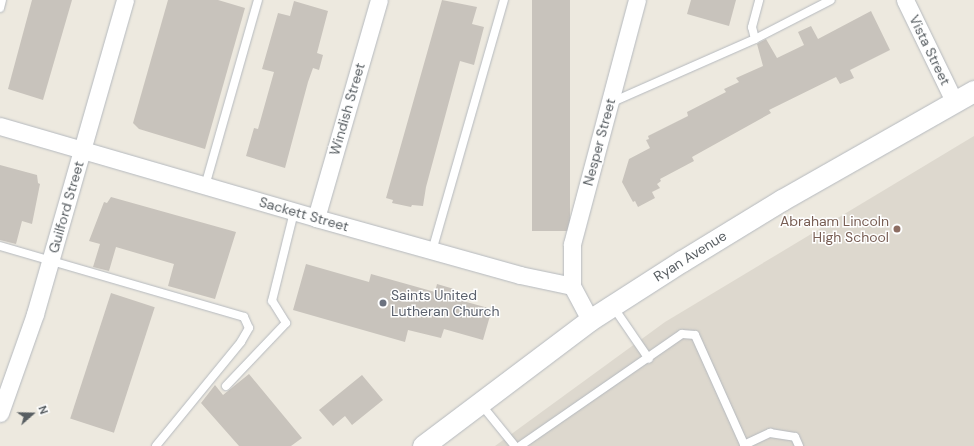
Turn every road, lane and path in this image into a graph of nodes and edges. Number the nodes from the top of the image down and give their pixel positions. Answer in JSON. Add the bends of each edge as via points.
{"nodes":[{"id":1,"x":2,"y":0,"type":"edge"},
{"id":2,"x":125,"y":0,"type":"edge"},
{"id":3,"x":258,"y":0,"type":"edge"},
{"id":4,"x":379,"y":0,"type":"edge"},
{"id":5,"x":504,"y":0,"type":"edge"},
{"id":6,"x":638,"y":0,"type":"edge"},
{"id":7,"x":759,"y":0,"type":"edge"},
{"id":8,"x":831,"y":0,"type":"edge"},
{"id":9,"x":906,"y":0,"type":"edge"},
{"id":10,"x":0,"y":8,"type":"edge"},
{"id":11,"x":755,"y":39,"type":"junction"},
{"id":12,"x":974,"y":91,"type":"edge"},
{"id":13,"x":954,"y":101,"type":"junction"},
{"id":14,"x":609,"y":103,"type":"junction"},
{"id":15,"x":0,"y":126,"type":"edge"},
{"id":16,"x":83,"y":150,"type":"junction"},
{"id":17,"x":205,"y":186,"type":"junction"},
{"id":18,"x":294,"y":212,"type":"junction"},
{"id":19,"x":316,"y":218,"type":"junction"},
{"id":20,"x":0,"y":246,"type":"edge"},
{"id":21,"x":432,"y":251,"type":"junction"},
{"id":22,"x":51,"y":260,"type":"junction"},
{"id":23,"x":572,"y":286,"type":"junction"},
{"id":24,"x":612,"y":305,"type":"junction"},
{"id":25,"x":590,"y":320,"type":"junction"},
{"id":26,"x":649,"y":359,"type":"junction"},
{"id":27,"x":226,"y":386,"type":"dead end"},
{"id":28,"x":480,"y":403,"type":"junction"},
{"id":29,"x":0,"y":413,"type":"edge"},
{"id":30,"x":156,"y":446,"type":"edge"},
{"id":31,"x":422,"y":446,"type":"edge"},
{"id":32,"x":515,"y":446,"type":"edge"},
{"id":33,"x":520,"y":446,"type":"edge"},
{"id":34,"x":744,"y":446,"type":"edge"},
{"id":35,"x":799,"y":446,"type":"edge"}],
"edges":[{"from":1,"to":10,"type":"lane"},
{"from":2,"to":16,"type":"street","name":"Guilford Street"},
{"from":3,"to":17,"type":"lane"},
{"from":4,"to":19,"type":"street","name":"Windish Street"},
{"from":5,"to":21,"type":"lane"},
{"from":6,"to":14,"type":"street","name":"Nesper Street"},
{"from":7,"to":11,"type":"lane","via":[[752,27]]},
{"from":8,"to":11,"type":"lane"},
{"from":9,"to":13,"type":"street","name":"Vista Street"},
{"from":11,"to":14,"type":"lane"},
{"from":12,"to":13,"type":"street","name":"Ryan Avenue"},
{"from":13,"to":24,"type":"street","name":"Ryan Avenue","via":[[782,200]]},
{"from":14,"to":23,"type":"street","name":"Nesper Street","via":[[572,244]]},
{"from":15,"to":16,"type":"street","name":"Sackett Street"},
{"from":16,"to":17,"type":"street","name":"Sackett Street"},
{"from":16,"to":22,"type":"street","name":"Guilford Street"},
{"from":17,"to":18,"type":"street","name":"Sackett Street"},
{"from":18,"to":19,"type":"street","name":"Sackett Street"},
{"from":18,"to":27,"type":"lane","via":[[272,301],[286,323]]},
{"from":19,"to":21,"type":"street","name":"Sackett Street"},
{"from":20,"to":22,"type":"lane"},
{"from":21,"to":23,"type":"street","name":"Sackett Street"},
{"from":22,"to":29,"type":"street","name":"Guilford Street","via":[[17,370]]},
{"from":22,"to":30,"type":"lane","via":[[244,317],[249,328],[241,342]]},
{"from":23,"to":25,"type":"street"},
{"from":24,"to":25,"type":"street","name":"Ryan Avenue"},
{"from":24,"to":26,"type":"lane"},
{"from":25,"to":28,"type":"street","name":"Ryan Avenue"},
{"from":26,"to":33,"type":"lane"},
{"from":26,"to":34,"type":"lane","via":[[682,334],[695,335]]},
{"from":28,"to":31,"type":"street","name":"Ryan Avenue"},
{"from":28,"to":32,"type":"lane"},
{"from":34,"to":35,"type":"lane","via":[[770,433],[795,437]]}]}
